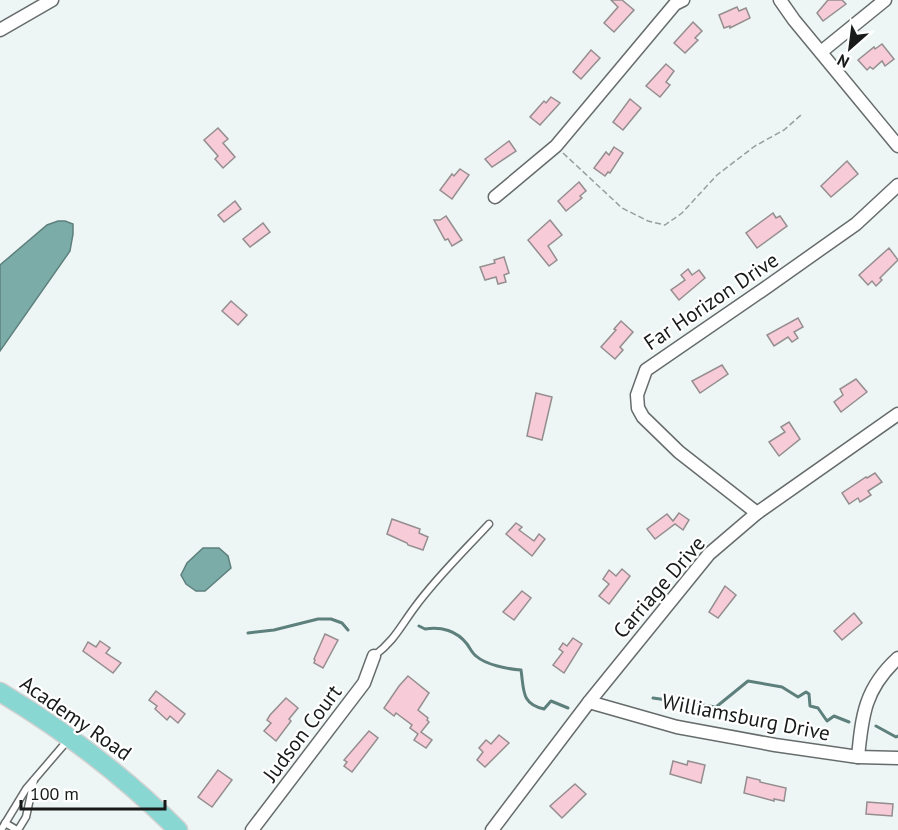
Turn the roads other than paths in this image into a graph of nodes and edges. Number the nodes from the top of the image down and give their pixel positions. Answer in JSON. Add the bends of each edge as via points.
{"nodes":[{"id":1,"x":52,"y":0,"type":"edge"},
{"id":2,"x":683,"y":0,"type":"edge"},
{"id":3,"x":780,"y":0,"type":"edge"},
{"id":4,"x":885,"y":0,"type":"edge"},
{"id":5,"x":0,"y":30,"type":"edge"},
{"id":6,"x":821,"y":52,"type":"junction"},
{"id":7,"x":898,"y":146,"type":"edge"},
{"id":8,"x":898,"y":185,"type":"edge"},
{"id":9,"x":495,"y":197,"type":"dead end"},
{"id":10,"x":898,"y":414,"type":"edge"},
{"id":11,"x":757,"y":513,"type":"junction"},
{"id":12,"x":489,"y":524,"type":"dead end"},
{"id":13,"x":374,"y":656,"type":"joint"},
{"id":14,"x":898,"y":658,"type":"edge"},
{"id":15,"x":0,"y":692,"type":"edge"},
{"id":16,"x":589,"y":702,"type":"junction"},
{"id":17,"x":70,"y":737,"type":"junction"},
{"id":18,"x":858,"y":757,"type":"junction"},
{"id":19,"x":898,"y":758,"type":"edge"},
{"id":20,"x":34,"y":779,"type":"junction"},
{"id":21,"x":4,"y":823,"type":"junction"},
{"id":22,"x":1,"y":830,"type":"edge"},
{"id":23,"x":17,"y":830,"type":"edge"},
{"id":24,"x":178,"y":830,"type":"edge"},
{"id":25,"x":252,"y":830,"type":"edge"},
{"id":26,"x":492,"y":830,"type":"edge"}],
"edges":[{"from":1,"to":5,"type":"street"},
{"from":2,"to":9,"type":"street","via":[[675,4],[556,146]]},
{"from":3,"to":6,"type":"street"},
{"from":4,"to":6,"type":"street"},
{"from":6,"to":7,"type":"street"},
{"from":8,"to":11,"type":"street","name":"Far Horizon Drive","via":[[847,230],[646,370],[637,395],[643,417],[679,452]]},
{"from":10,"to":11,"type":"street","name":"Carriage Drive"},
{"from":11,"to":16,"type":"street","name":"Carriage Drive","via":[[709,554]]},
{"from":12,"to":13,"type":"lane","via":[[427,592],[389,645]]},
{"from":13,"to":25,"type":"street","name":"Judson Court","via":[[364,683]]},
{"from":14,"to":18,"type":"street","via":[[871,690],[862,719]]},
{"from":15,"to":17,"type":"main road","name":"Academy Road"},
{"from":16,"to":18,"type":"street","name":"Williamsburg Drive","via":[[677,727]]},
{"from":16,"to":26,"type":"street","name":"Carriage Drive"},
{"from":17,"to":20,"type":"lane"},
{"from":17,"to":24,"type":"main road","name":"Academy Road","via":[[124,779]]},
{"from":18,"to":19,"type":"street","name":"Williamsburg Drive"},
{"from":20,"to":21,"type":"lane"},
{"from":20,"to":23,"type":"lane","via":[[26,817]]},
{"from":21,"to":22,"type":"lane"},
{"from":21,"to":23,"type":"lane"}]}
